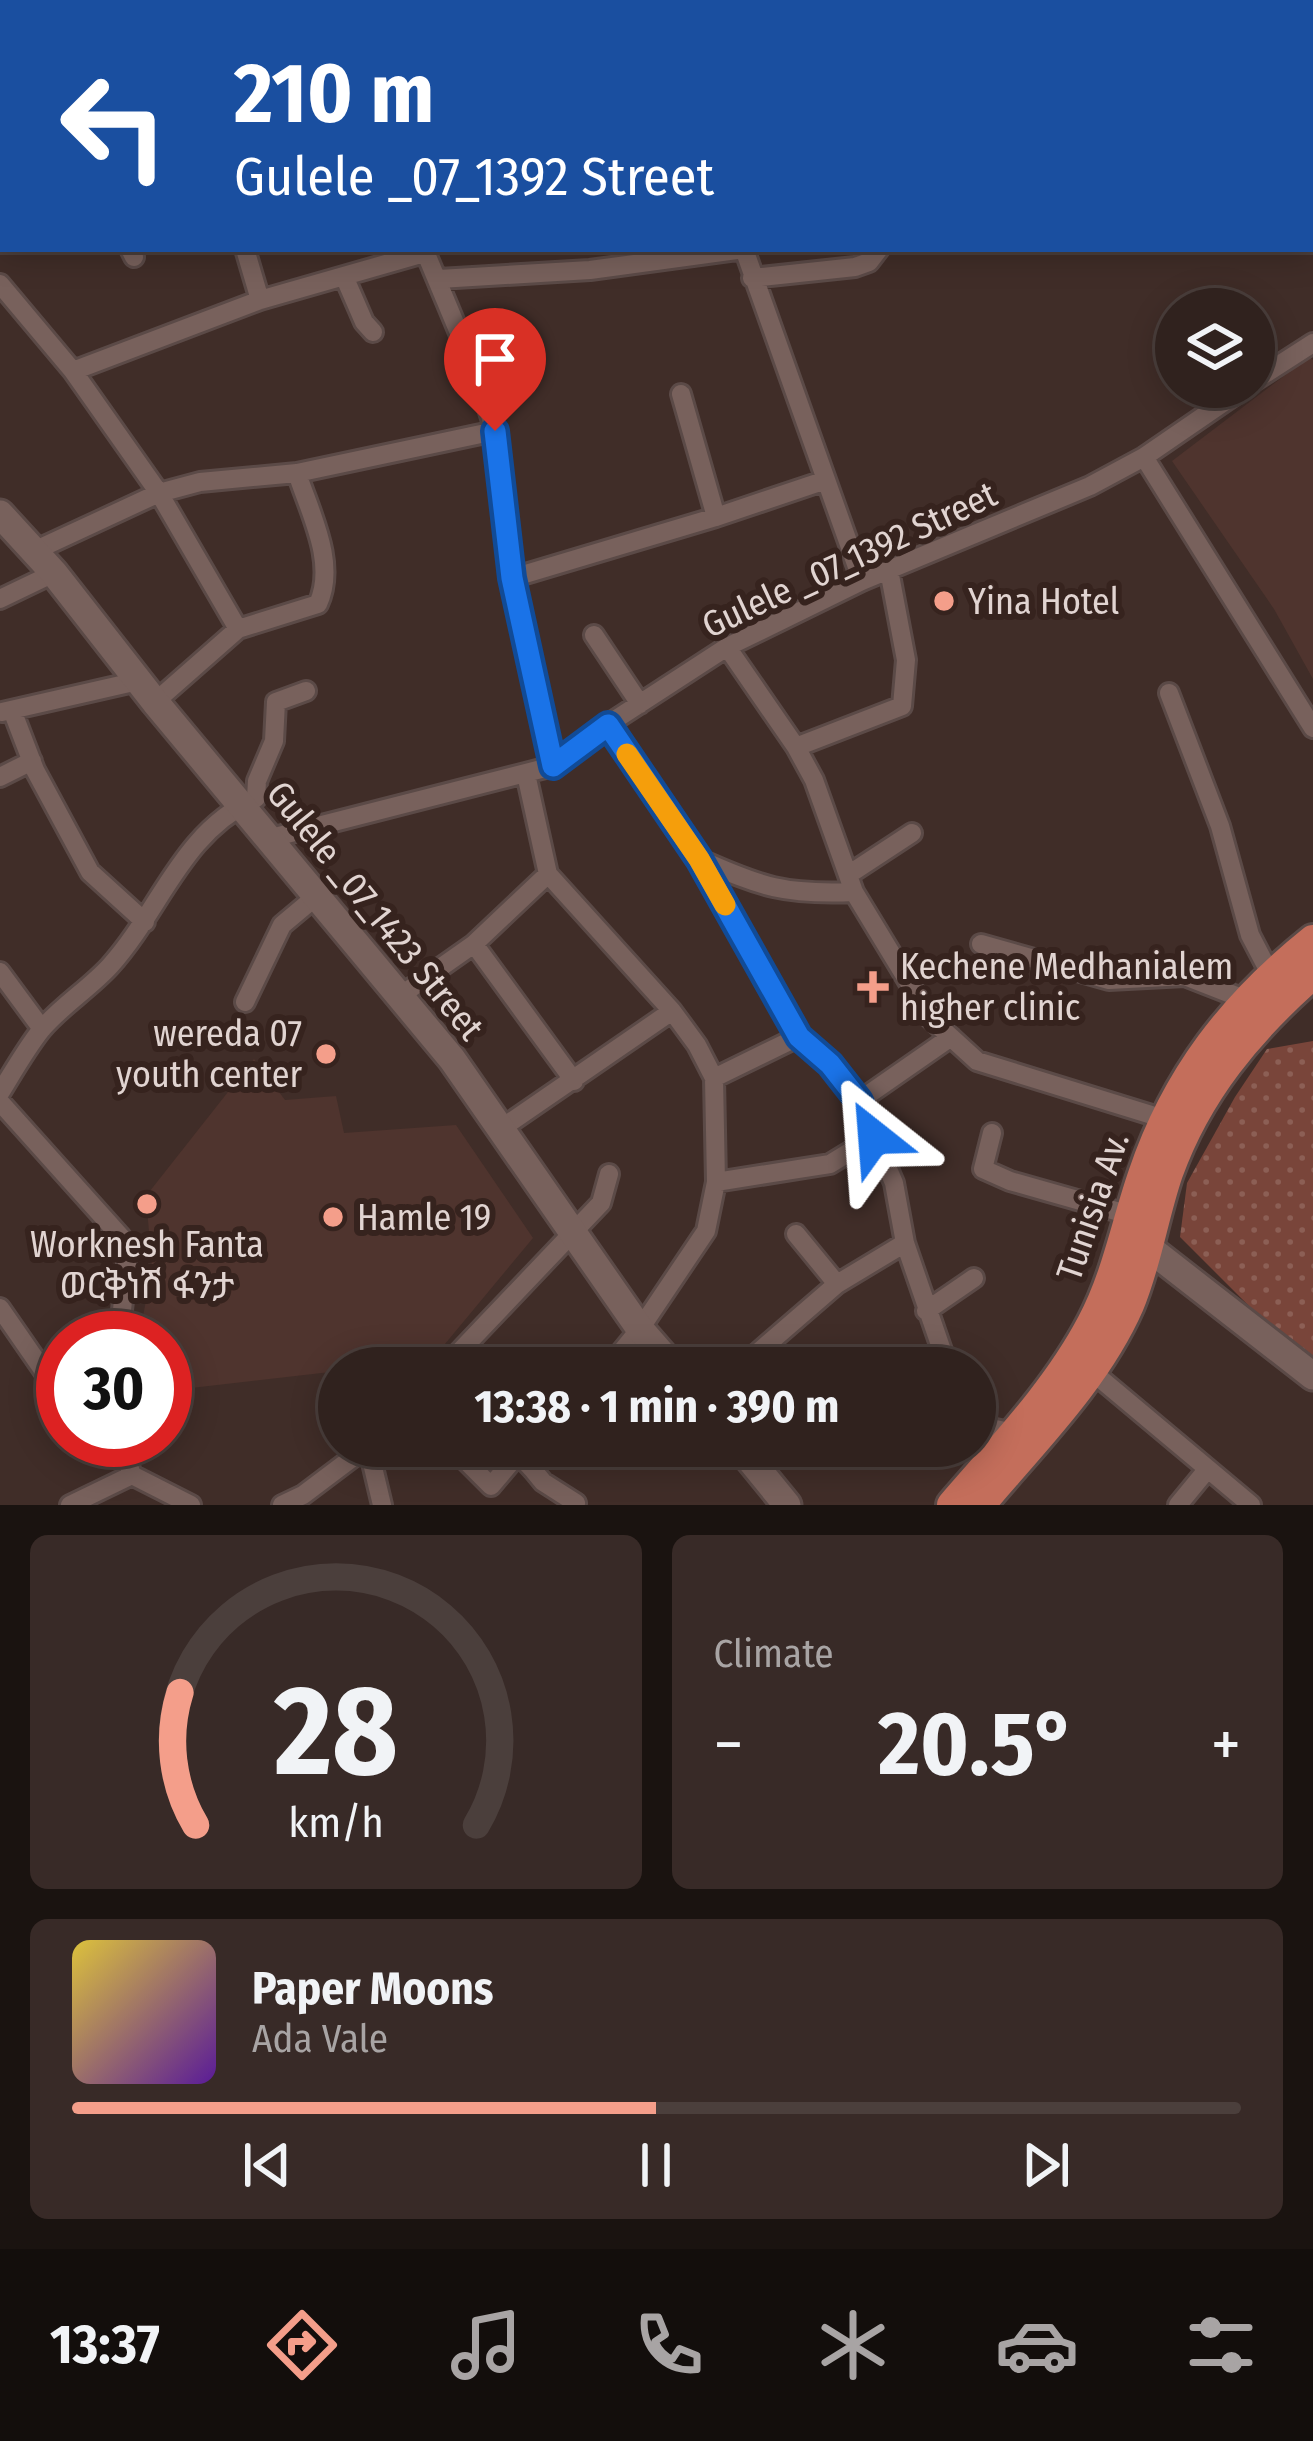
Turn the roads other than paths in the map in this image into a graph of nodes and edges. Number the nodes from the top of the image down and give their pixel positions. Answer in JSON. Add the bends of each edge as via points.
{"nodes":[{"id":1,"x":246,"y":252,"type":"edge"},
{"id":2,"x":421,"y":252,"type":"edge"},
{"id":3,"x":425,"y":252,"type":"edge"},
{"id":4,"x":587,"y":252,"type":"edge"},
{"id":5,"x":722,"y":252,"type":"edge"},
{"id":6,"x":745,"y":252,"type":"edge"},
{"id":7,"x":877,"y":252,"type":"edge"},
{"id":8,"x":590,"y":270,"type":"junction"},
{"id":9,"x":344,"y":276,"type":"junction"},
{"id":10,"x":752,"y":278,"type":"junction"},
{"id":11,"x":439,"y":279,"type":"junction"},
{"id":12,"x":0,"y":284,"type":"edge"},
{"id":13,"x":260,"y":300,"type":"junction"},
{"id":14,"x":373,"y":332,"type":"dead end"},
{"id":15,"x":1313,"y":343,"type":"edge"},
{"id":16,"x":1275,"y":367,"type":"edge"},
{"id":17,"x":73,"y":371,"type":"junction"},
{"id":18,"x":681,"y":394,"type":"dead end"},
{"id":19,"x":1216,"y":408,"type":"edge"},
{"id":20,"x":495,"y":431,"type":"junction"},
{"id":21,"x":1144,"y":458,"type":"junction"},
{"id":22,"x":297,"y":473,"type":"junction"},
{"id":23,"x":826,"y":480,"type":"junction"},
{"id":24,"x":159,"y":493,"type":"junction"},
{"id":25,"x":0,"y":514,"type":"edge"},
{"id":26,"x":716,"y":518,"type":"junction"},
{"id":27,"x":34,"y":550,"type":"junction"},
{"id":28,"x":889,"y":570,"type":"junction"},
{"id":29,"x":53,"y":573,"type":"junction"},
{"id":30,"x":512,"y":578,"type":"junction"},
{"id":31,"x":862,"y":581,"type":"junction"},
{"id":32,"x":0,"y":599,"type":"edge"},
{"id":33,"x":238,"y":629,"type":"junction"},
{"id":34,"x":594,"y":634,"type":"dead end"},
{"id":35,"x":727,"y":647,"type":"junction"},
{"id":36,"x":306,"y":691,"type":"dead end"},
{"id":37,"x":147,"y":692,"type":"junction"},
{"id":38,"x":1169,"y":693,"type":"dead end"},
{"id":39,"x":640,"y":704,"type":"junction"},
{"id":40,"x":6,"y":712,"type":"edge"},
{"id":41,"x":608,"y":725,"type":"junction"},
{"id":42,"x":1313,"y":728,"type":"edge"},
{"id":43,"x":796,"y":747,"type":"junction"},
{"id":44,"x":32,"y":761,"type":"junction"},
{"id":45,"x":553,"y":766,"type":"junction"},
{"id":46,"x":526,"y":774,"type":"junction"},
{"id":47,"x":0,"y":777,"type":"edge"},
{"id":48,"x":243,"y":804,"type":"junction"},
{"id":49,"x":913,"y":833,"type":"dead end"},
{"id":50,"x":271,"y":838,"type":"junction"},
{"id":51,"x":699,"y":859,"type":"junction"},
{"id":52,"x":548,"y":874,"type":"junction"},
{"id":53,"x":851,"y":884,"type":"junction"},
{"id":54,"x":319,"y":894,"type":"junction"},
{"id":55,"x":145,"y":922,"type":"junction"},
{"id":56,"x":1313,"y":940,"type":"edge"},
{"id":57,"x":474,"y":944,"type":"junction"},
{"id":58,"x":981,"y":944,"type":"dead end"},
{"id":59,"x":0,"y":972,"type":"edge"},
{"id":60,"x":1313,"y":974,"type":"edge"},
{"id":61,"x":400,"y":996,"type":"junction"},
{"id":62,"x":1268,"y":996,"type":"junction"},
{"id":63,"x":245,"y":1002,"type":"dead end"},
{"id":64,"x":672,"y":1011,"type":"junction"},
{"id":65,"x":42,"y":1029,"type":"junction"},
{"id":66,"x":799,"y":1037,"type":"junction"},
{"id":67,"x":950,"y":1037,"type":"junction"},
{"id":68,"x":714,"y":1078,"type":"junction"},
{"id":69,"x":574,"y":1081,"type":"junction"},
{"id":70,"x":0,"y":1097,"type":"edge"},
{"id":71,"x":859,"y":1101,"type":"junction"},
{"id":72,"x":1175,"y":1124,"type":"junction"},
{"id":73,"x":502,"y":1128,"type":"junction"},
{"id":74,"x":992,"y":1132,"type":"dead end"},
{"id":75,"x":874,"y":1137,"type":"junction"},
{"id":76,"x":609,"y":1174,"type":"dead end"},
{"id":77,"x":716,"y":1182,"type":"junction"},
{"id":78,"x":572,"y":1231,"type":"junction"},
{"id":79,"x":796,"y":1234,"type":"dead end"},
{"id":80,"x":1135,"y":1234,"type":"junction"},
{"id":81,"x":905,"y":1243,"type":"junction"},
{"id":82,"x":974,"y":1278,"type":"dead end"},
{"id":83,"x":838,"y":1284,"type":"junction"},
{"id":84,"x":0,"y":1308,"type":"edge"},
{"id":85,"x":122,"y":1311,"type":"edge"},
{"id":86,"x":926,"y":1311,"type":"junction"},
{"id":87,"x":640,"y":1329,"type":"junction"},
{"id":88,"x":464,"y":1347,"type":"edge"},
{"id":89,"x":625,"y":1347,"type":"edge"},
{"id":90,"x":656,"y":1347,"type":"edge"},
{"id":91,"x":764,"y":1347,"type":"edge"},
{"id":92,"x":940,"y":1347,"type":"edge"},
{"id":93,"x":36,"y":1360,"type":"edge"},
{"id":94,"x":1090,"y":1370,"type":"junction"},
{"id":95,"x":1313,"y":1376,"type":"edge"},
{"id":96,"x":996,"y":1429,"type":"edge"},
{"id":97,"x":1024,"y":1437,"type":"junction"},
{"id":98,"x":130,"y":1467,"type":"edge"},
{"id":99,"x":340,"y":1467,"type":"edge"},
{"id":100,"x":373,"y":1467,"type":"edge"},
{"id":101,"x":472,"y":1467,"type":"edge"},
{"id":102,"x":507,"y":1467,"type":"edge"},
{"id":103,"x":531,"y":1467,"type":"edge"},
{"id":104,"x":538,"y":1467,"type":"edge"},
{"id":105,"x":762,"y":1467,"type":"edge"},
{"id":106,"x":535,"y":1471,"type":"junction"},
{"id":107,"x":1206,"y":1471,"type":"junction"},
{"id":108,"x":132,"y":1474,"type":"junction"},
{"id":109,"x":159,"y":1497,"type":"edge"},
{"id":110,"x":576,"y":1503,"type":"edge"},
{"id":111,"x":70,"y":1505,"type":"edge"},
{"id":112,"x":191,"y":1505,"type":"edge"},
{"id":113,"x":282,"y":1505,"type":"edge"},
{"id":114,"x":382,"y":1505,"type":"edge"},
{"id":115,"x":787,"y":1505,"type":"edge"},
{"id":116,"x":952,"y":1505,"type":"edge"},
{"id":117,"x":980,"y":1505,"type":"edge"},
{"id":118,"x":1178,"y":1505,"type":"edge"},
{"id":119,"x":1251,"y":1505,"type":"edge"}],
"edges":[{"from":1,"to":13,"type":"street"},
{"from":2,"to":9,"type":"street"},
{"from":3,"to":11,"type":"street"},
{"from":4,"to":8,"type":"street"},
{"from":5,"to":8,"type":"street"},
{"from":6,"to":10,"type":"street"},
{"from":7,"to":10,"type":"street","via":[[855,267]]},
{"from":8,"to":11,"type":"street"},
{"from":9,"to":13,"type":"street"},
{"from":9,"to":14,"type":"street"},
{"from":10,"to":23,"type":"street"},
{"from":11,"to":20,"type":"street"},
{"from":12,"to":17,"type":"street"},
{"from":13,"to":17,"type":"street"},
{"from":15,"to":16,"type":"street"},
{"from":17,"to":24,"type":"street"},
{"from":18,"to":26,"type":"street"},
{"from":19,"to":21,"type":"street","name":"Gulele _07_1392 Street"},
{"from":20,"to":22,"type":"street"},
{"from":20,"to":30,"type":"street"},
{"from":21,"to":28,"type":"street","name":"Gulele _07_1392 Street"},
{"from":21,"to":42,"type":"street"},
{"from":22,"to":24,"type":"street"},
{"from":22,"to":33,"type":"street","via":[[326,586],[318,604]]},
{"from":23,"to":26,"type":"street"},
{"from":23,"to":31,"type":"street"},
{"from":24,"to":27,"type":"street"},
{"from":24,"to":33,"type":"street"},
{"from":25,"to":27,"type":"main road","name":"Gulele _07_1423 Street"},
{"from":26,"to":30,"type":"street"},
{"from":27,"to":29,"type":"main road","name":"Gulele _07_1423 Street"},
{"from":28,"to":31,"type":"street","name":"Gulele _07_1392 Street"},
{"from":28,"to":43,"type":"street","via":[[906,660],[902,706]]},
{"from":29,"to":32,"type":"street"},
{"from":29,"to":37,"type":"main road","name":"Gulele _07_1423 Street"},
{"from":30,"to":45,"type":"street"},
{"from":31,"to":35,"type":"street","name":"Gulele _07_1392 Street"},
{"from":33,"to":37,"type":"street"},
{"from":34,"to":39,"type":"street"},
{"from":35,"to":39,"type":"street","name":"Gulele _07_1392 Street"},
{"from":35,"to":43,"type":"street"},
{"from":36,"to":48,"type":"street","via":[[276,702],[256,798]]},
{"from":37,"to":40,"type":"street"},
{"from":37,"to":48,"type":"main road","name":"Gulele _07_1423 Street"},
{"from":38,"to":62,"type":"street","via":[[1220,826]]},
{"from":39,"to":41,"type":"street","name":"Gulele _07_1392 Street"},
{"from":40,"to":44,"type":"street"},
{"from":41,"to":45,"type":"street","name":"Gulele _07_1392 Street"},
{"from":41,"to":51,"type":"street"},
{"from":43,"to":53,"type":"street"},
{"from":44,"to":47,"type":"street"},
{"from":44,"to":55,"type":"street","via":[[91,872]]},
{"from":45,"to":46,"type":"street","name":"Gulele _07_1392 Street"},
{"from":46,"to":50,"type":"street","name":"Gulele _07_1392 Street"},
{"from":46,"to":52,"type":"street"},
{"from":48,"to":50,"type":"main road","name":"Gulele _07_1423 Street"},
{"from":48,"to":55,"type":"street","via":[[197,841]]},
{"from":49,"to":53,"type":"street"},
{"from":50,"to":54,"type":"main road","name":"Gulele _07_1423 Street"},
{"from":51,"to":53,"type":"street","via":[[761,887],[805,894]]},
{"from":51,"to":66,"type":"street"},
{"from":52,"to":57,"type":"street"},
{"from":52,"to":64,"type":"street"},
{"from":53,"to":67,"type":"street","via":[[905,982]]},
{"from":54,"to":61,"type":"main road","name":"Gulele _07_1423 Street"},
{"from":54,"to":63,"type":"street","via":[[282,925]]},
{"from":55,"to":65,"type":"street"},
{"from":56,"to":62,"type":"main road","name":"Tunisia Av."},
{"from":57,"to":61,"type":"street"},
{"from":57,"to":69,"type":"street"},
{"from":58,"to":62,"type":"street","via":[[1109,980],[1185,976]]},
{"from":59,"to":65,"type":"street"},
{"from":60,"to":62,"type":"main road","name":"Tunisia Av."},
{"from":61,"to":73,"type":"main road","name":"Gulele _07_1423 Street"},
{"from":62,"to":72,"type":"main road","name":"Tunisia Av.","via":[[1191,1068]]},
{"from":64,"to":68,"type":"street"},
{"from":64,"to":69,"type":"street"},
{"from":65,"to":70,"type":"street"},
{"from":66,"to":68,"type":"street"},
{"from":66,"to":71,"type":"street"},
{"from":67,"to":71,"type":"street"},
{"from":67,"to":72,"type":"street","via":[[991,1067]]},
{"from":68,"to":77,"type":"street"},
{"from":69,"to":73,"type":"street"},
{"from":70,"to":85,"type":"street","via":[[121,1237],[128,1254]]},
{"from":71,"to":75,"type":"street"},
{"from":72,"to":80,"type":"main road","name":"Tunisia Av."},
{"from":73,"to":78,"type":"main road","name":"Gulele _07_1423 Street"},
{"from":74,"to":80,"type":"street","via":[[983,1169]]},
{"from":75,"to":77,"type":"street","via":[[830,1164]]},
{"from":75,"to":81,"type":"street","via":[[894,1183]]},
{"from":76,"to":78,"type":"street","via":[[601,1203]]},
{"from":77,"to":87,"type":"street","via":[[706,1231]]},
{"from":78,"to":87,"type":"main road","name":"Gulele _07_1423 Street"},
{"from":78,"to":88,"type":"street"},
{"from":79,"to":83,"type":"street"},
{"from":80,"to":94,"type":"main road","name":"Tunisia Av.","via":[[1128,1306]]},
{"from":80,"to":95,"type":"main road"},
{"from":80,"to":97,"type":"main road","name":"Tunisia Av."},
{"from":81,"to":83,"type":"street"},
{"from":81,"to":86,"type":"street"},
{"from":82,"to":86,"type":"street"},
{"from":83,"to":91,"type":"street"},
{"from":84,"to":93,"type":"street"},
{"from":86,"to":92,"type":"street"},
{"from":87,"to":89,"type":"street"},
{"from":87,"to":90,"type":"main road","name":"Gulele _07_1423 Street"},
{"from":94,"to":97,"type":"main road","name":"Tunisia Av."},
{"from":94,"to":107,"type":"street"},
{"from":96,"to":97,"type":"street"},
{"from":97,"to":116,"type":"main road","name":"Tunisia Av."},
{"from":97,"to":117,"type":"main road","name":"Tunisia Av."},
{"from":98,"to":108,"type":"street"},
{"from":99,"to":113,"type":"street"},
{"from":100,"to":114,"type":"street"},
{"from":101,"to":102,"type":"street","via":[[491,1486]]},
{"from":103,"to":106,"type":"street"},
{"from":104,"to":106,"type":"street"},
{"from":105,"to":115,"type":"main road"},
{"from":106,"to":110,"type":"street"},
{"from":107,"to":118,"type":"street"},
{"from":107,"to":119,"type":"street"},
{"from":108,"to":109,"type":"street"},
{"from":108,"to":111,"type":"street"},
{"from":109,"to":112,"type":"street"}]}
